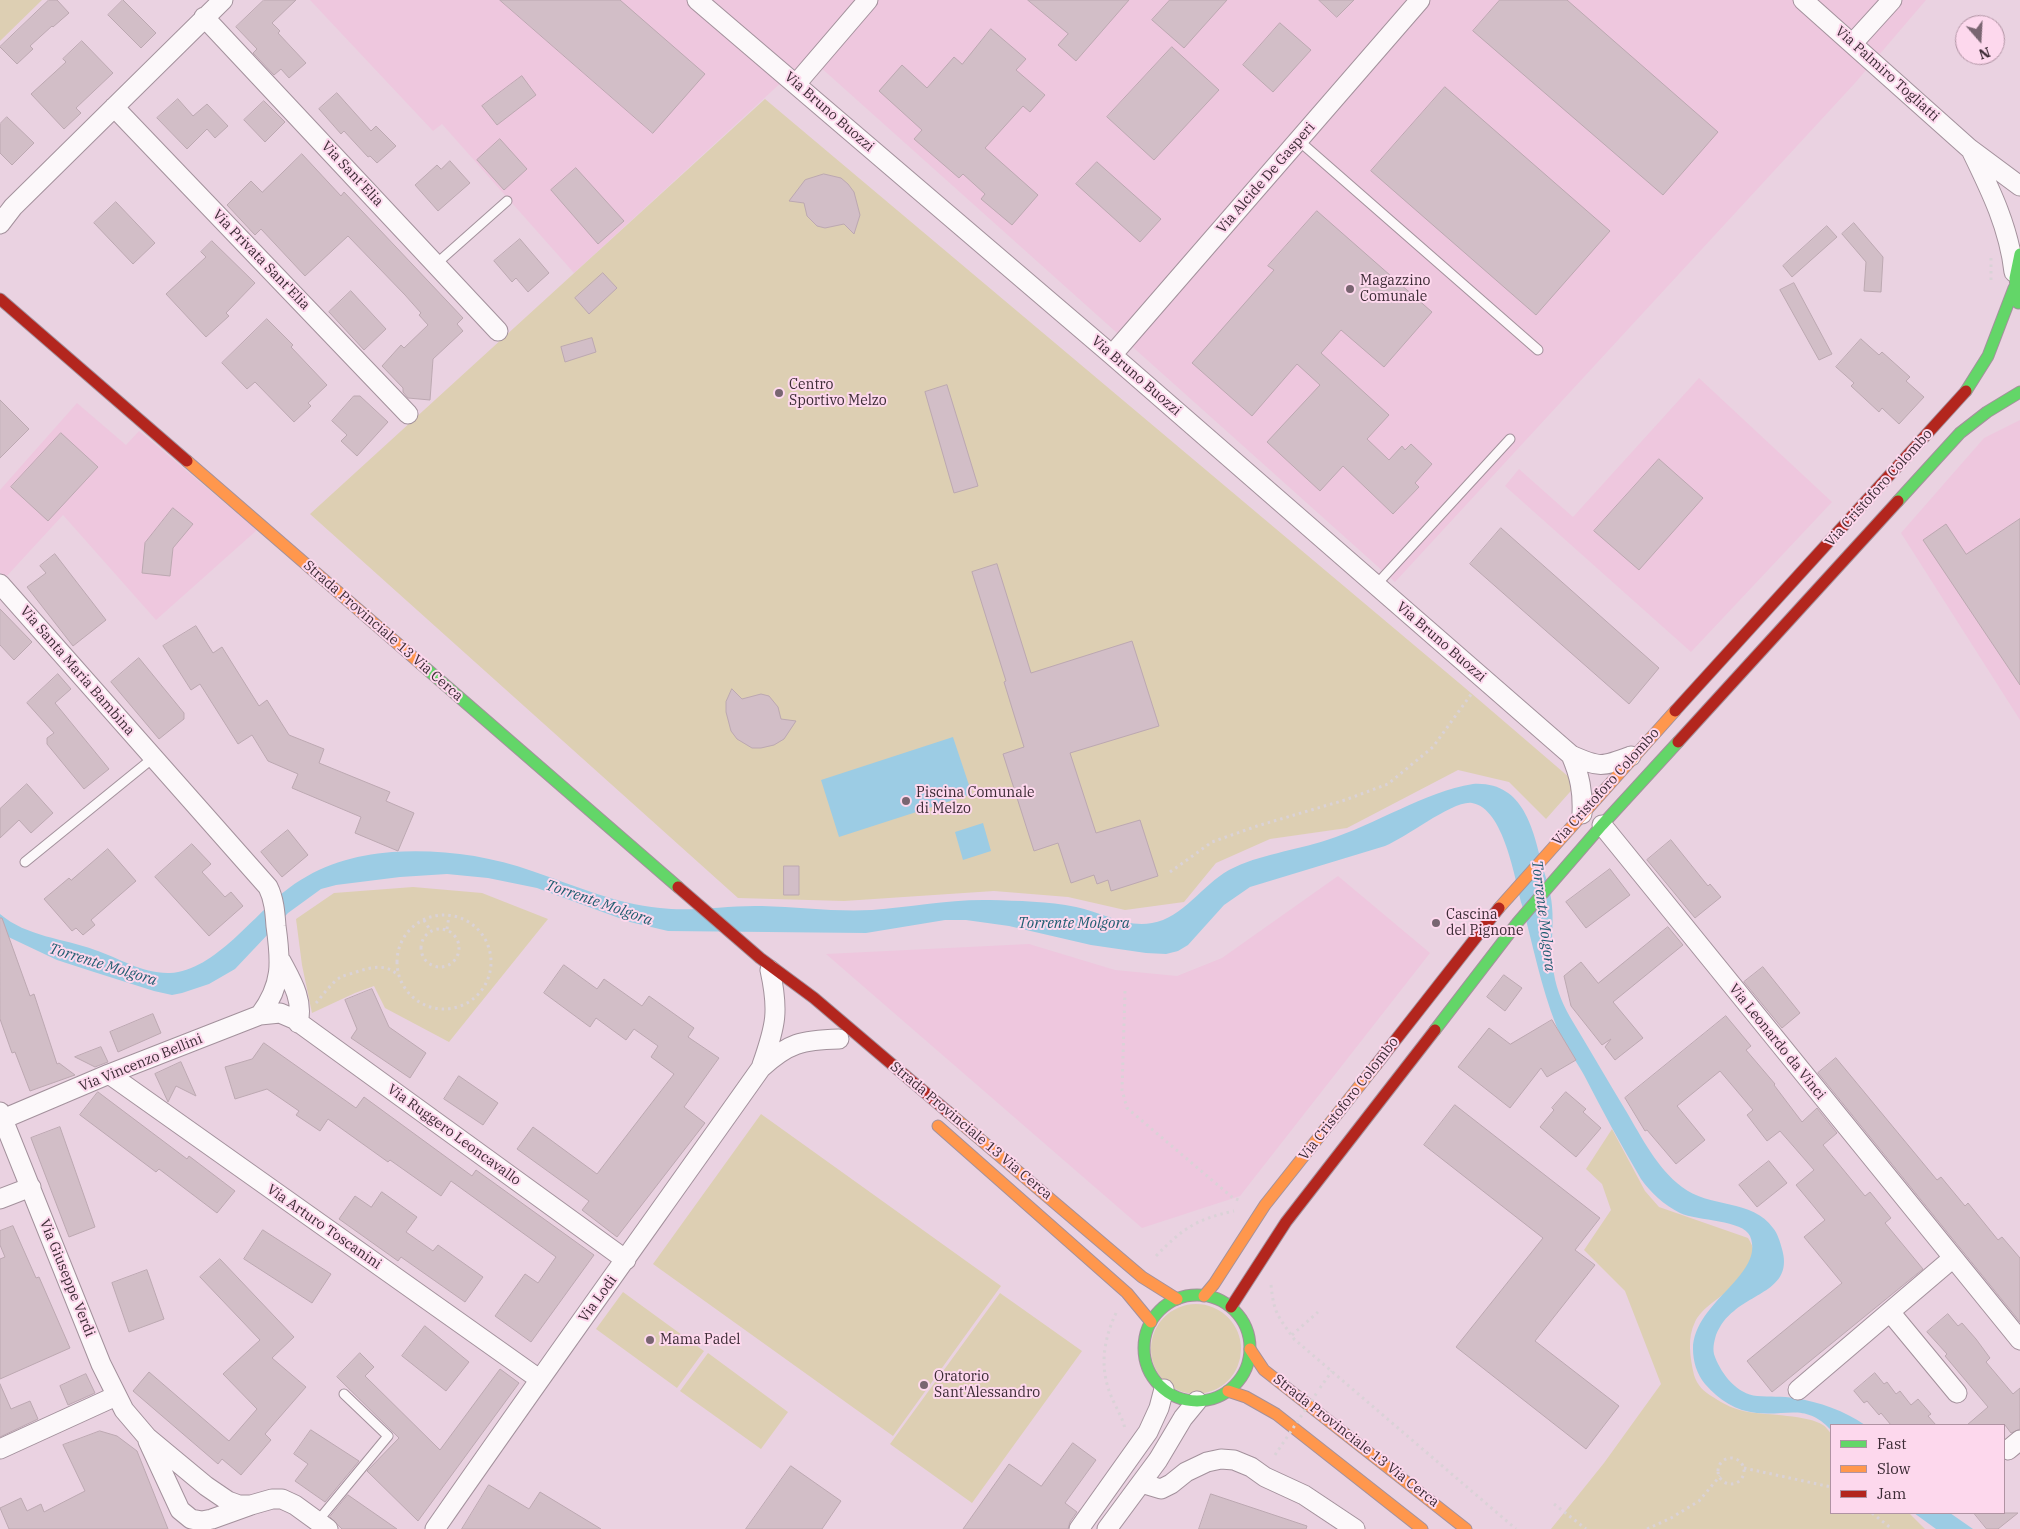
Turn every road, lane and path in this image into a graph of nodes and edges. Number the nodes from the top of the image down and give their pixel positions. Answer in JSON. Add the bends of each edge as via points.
{"nodes":[{"id":1,"x":223,"y":0,"type":"edge"},
{"id":2,"x":697,"y":0,"type":"edge"},
{"id":3,"x":868,"y":0,"type":"edge"},
{"id":4,"x":1420,"y":0,"type":"edge"},
{"id":5,"x":1803,"y":0,"type":"edge"},
{"id":6,"x":1892,"y":0,"type":"edge"},
{"id":7,"x":204,"y":17,"type":"junction"},
{"id":8,"x":1853,"y":43,"type":"junction"},
{"id":9,"x":796,"y":84,"type":"junction"},
{"id":10,"x":114,"y":107,"type":"junction"},
{"id":11,"x":1298,"y":140,"type":"junction"},
{"id":12,"x":1970,"y":149,"type":"junction"},
{"id":13,"x":2020,"y":186,"type":"edge"},
{"id":14,"x":507,"y":201,"type":"dead end"},
{"id":15,"x":6,"y":212,"type":"edge"},
{"id":16,"x":0,"y":224,"type":"edge"},
{"id":17,"x":2020,"y":254,"type":"edge"},
{"id":18,"x":1992,"y":256,"type":"dead end"},
{"id":19,"x":436,"y":264,"type":"junction"},
{"id":20,"x":2014,"y":281,"type":"junction"},
{"id":21,"x":1992,"y":284,"type":"dead end"},
{"id":22,"x":4,"y":305,"type":"edge"},
{"id":23,"x":2020,"y":308,"type":"edge"},
{"id":24,"x":498,"y":331,"type":"dead end"},
{"id":25,"x":1538,"y":350,"type":"dead end"},
{"id":26,"x":1112,"y":355,"type":"junction"},
{"id":27,"x":2020,"y":392,"type":"edge"},
{"id":28,"x":408,"y":414,"type":"dead end"},
{"id":29,"x":1510,"y":439,"type":"dead end"},
{"id":30,"x":0,"y":584,"type":"edge"},
{"id":31,"x":1376,"y":586,"type":"junction"},
{"id":32,"x":1481,"y":677,"type":"junction"},
{"id":33,"x":1634,"y":754,"type":"junction"},
{"id":34,"x":1571,"y":756,"type":"junction"},
{"id":35,"x":153,"y":758,"type":"junction"},
{"id":36,"x":1582,"y":814,"type":"junction"},
{"id":37,"x":1602,"y":825,"type":"junction"},
{"id":38,"x":26,"y":862,"type":"dead end"},
{"id":39,"x":1170,"y":872,"type":"dead end"},
{"id":40,"x":449,"y":916,"type":"junction"},
{"id":41,"x":424,"y":920,"type":"junction"},
{"id":42,"x":447,"y":929,"type":"junction"},
{"id":43,"x":430,"y":930,"type":"junction"},
{"id":44,"x":280,"y":956,"type":"junction"},
{"id":45,"x":765,"y":963,"type":"junction"},
{"id":46,"x":400,"y":976,"type":"junction"},
{"id":47,"x":1125,"y":991,"type":"dead end"},
{"id":48,"x":792,"y":996,"type":"dead end"},
{"id":49,"x":280,"y":1013,"type":"joint"},
{"id":50,"x":260,"y":1015,"type":"junction"},
{"id":51,"x":298,"y":1022,"type":"junction"},
{"id":52,"x":837,"y":1038,"type":"dead end"},
{"id":53,"x":760,"y":1068,"type":"junction"},
{"id":54,"x":109,"y":1074,"type":"junction"},
{"id":55,"x":2,"y":1116,"type":"edge"},
{"id":56,"x":927,"y":1117,"type":"dead end"},
{"id":57,"x":30,"y":1187,"type":"junction"},
{"id":58,"x":0,"y":1199,"type":"edge"},
{"id":59,"x":1248,"y":1203,"type":"dead end"},
{"id":60,"x":1265,"y":1205,"type":"junction"},
{"id":61,"x":1156,"y":1256,"type":"dead end"},
{"id":62,"x":1953,"y":1258,"type":"junction"},
{"id":63,"x":626,"y":1260,"type":"junction"},
{"id":64,"x":1270,"y":1279,"type":"dead end"},
{"id":65,"x":1204,"y":1296,"type":"junction"},
{"id":66,"x":1177,"y":1299,"type":"junction"},
{"id":67,"x":1230,"y":1307,"type":"junction"},
{"id":68,"x":1117,"y":1310,"type":"dead end"},
{"id":69,"x":1318,"y":1312,"type":"dead end"},
{"id":70,"x":1890,"y":1312,"type":"junction"},
{"id":71,"x":1151,"y":1322,"type":"junction"},
{"id":72,"x":1292,"y":1335,"type":"junction"},
{"id":73,"x":2020,"y":1340,"type":"edge"},
{"id":74,"x":1250,"y":1349,"type":"junction"},
{"id":75,"x":1332,"y":1371,"type":"junction"},
{"id":76,"x":540,"y":1379,"type":"junction"},
{"id":77,"x":1164,"y":1389,"type":"junction"},
{"id":78,"x":1798,"y":1390,"type":"dead end"},
{"id":79,"x":1228,"y":1391,"type":"junction"},
{"id":80,"x":1957,"y":1393,"type":"dead end"},
{"id":81,"x":344,"y":1394,"type":"dead end"},
{"id":82,"x":116,"y":1396,"type":"junction"},
{"id":83,"x":1197,"y":1401,"type":"junction"},
{"id":84,"x":1122,"y":1437,"type":"dead end"},
{"id":85,"x":146,"y":1438,"type":"junction"},
{"id":86,"x":1140,"y":1442,"type":"junction"},
{"id":87,"x":0,"y":1449,"type":"edge"},
{"id":88,"x":1275,"y":1455,"type":"dead end"},
{"id":89,"x":1744,"y":1468,"type":"junction"},
{"id":90,"x":1147,"y":1476,"type":"junction"},
{"id":91,"x":1720,"y":1476,"type":"junction"},
{"id":92,"x":206,"y":1486,"type":"junction"},
{"id":93,"x":1830,"y":1487,"type":"edge"},
{"id":94,"x":1554,"y":1504,"type":"dead end"},
{"id":95,"x":250,"y":1505,"type":"junction"},
{"id":96,"x":181,"y":1510,"type":"junction"},
{"id":97,"x":1873,"y":1514,"type":"edge"},
{"id":98,"x":322,"y":1525,"type":"edge"},
{"id":99,"x":198,"y":1529,"type":"edge"},
{"id":100,"x":435,"y":1529,"type":"edge"},
{"id":101,"x":1079,"y":1529,"type":"edge"},
{"id":102,"x":1107,"y":1529,"type":"edge"},
{"id":103,"x":1355,"y":1529,"type":"edge"},
{"id":104,"x":1422,"y":1529,"type":"edge"},
{"id":105,"x":1466,"y":1529,"type":"edge"},
{"id":106,"x":1516,"y":1529,"type":"edge"},
{"id":107,"x":1586,"y":1529,"type":"edge"},
{"id":108,"x":1647,"y":1529,"type":"edge"},
{"id":109,"x":1892,"y":1529,"type":"edge"}],
"edges":[{"from":1,"to":7,"type":"street"},
{"from":2,"to":9,"type":"street","name":"Via Bruno Buozzi"},
{"from":3,"to":9,"type":"street"},
{"from":4,"to":11,"type":"street","name":"Via Alcide De Gasperi"},
{"from":5,"to":8,"type":"street","name":"Via Palmiro Togliatti"},
{"from":6,"to":8,"type":"street"},
{"from":7,"to":10,"type":"street"},
{"from":7,"to":19,"type":"street","name":"Via Sant'Elia"},
{"from":8,"to":12,"type":"street","name":"Via Palmiro Togliatti"},
{"from":9,"to":26,"type":"street","name":"Via Bruno Buozzi"},
{"from":10,"to":15,"type":"street"},
{"from":10,"to":28,"type":"street","name":"Via Privata Sant'Elia"},
{"from":11,"to":25,"type":"lane"},
{"from":11,"to":26,"type":"street","name":"Via Alcide De Gasperi"},
{"from":12,"to":13,"type":"street","name":"Via Palmiro Togliatti"},
{"from":12,"to":20,"type":"street","name":"Via Palmiro Togliatti","via":[[2000,214],[2012,257]]},
{"from":14,"to":19,"type":"lane"},
{"from":15,"to":16,"type":"street"},
{"from":17,"to":20,"type":"main road","name":"Via Cristoforo Colombo"},
{"from":18,"to":21,"type":"path"},
{"from":19,"to":24,"type":"street","name":"Via Sant'Elia"},
{"from":20,"to":23,"type":"main road"},
{"from":20,"to":33,"type":"main road","name":"Via Cristoforo Colombo","via":[[1988,356],[1968,388]]},
{"from":22,"to":45,"type":"main road","name":"Strada Provinciale 13 Via Cerca"},
{"from":26,"to":31,"type":"street","name":"Via Bruno Buozzi"},
{"from":27,"to":37,"type":"main road","name":"Via Cristoforo Colombo","via":[[1960,434]]},
{"from":29,"to":31,"type":"lane"},
{"from":30,"to":35,"type":"street","name":"Via Santa Maria Bambina"},
{"from":31,"to":32,"type":"street","name":"Via Bruno Buozzi"},
{"from":32,"to":34,"type":"street","name":"Via Bruno Buozzi"},
{"from":32,"to":39,"type":"path","via":[[1433,748],[1388,784],[1212,842]]},
{"from":33,"to":34,"type":"street","name":"Via Bruno Buozzi","via":[[1603,766]]},
{"from":33,"to":36,"type":"main road","name":"Via Cristoforo Colombo"},
{"from":34,"to":36,"type":"street","name":"Via Bruno Buozzi","via":[[1583,790]]},
{"from":35,"to":38,"type":"lane"},
{"from":35,"to":44,"type":"street","name":"Via Santa Maria Bambina","via":[[265,882],[272,897]]},
{"from":36,"to":60,"type":"main road","name":"Via Cristoforo Colombo","via":[[1504,902]]},
{"from":37,"to":62,"type":"street","name":"Via Leonardo da Vinci"},
{"from":37,"to":67,"type":"main road","name":"Via Cristoforo Colombo","via":[[1518,922],[1286,1222]]},
{"from":40,"to":41,"type":"path"},
{"from":40,"to":42,"type":"path"},
{"from":40,"to":46,"type":"path","via":[[468,922],[487,942],[491,966],[482,989],[465,1003],[440,1008],[417,1000]]},
{"from":41,"to":43,"type":"path"},
{"from":41,"to":46,"type":"path","via":[[410,930],[400,947]]},
{"from":42,"to":43,"type":"path"},
{"from":42,"to":43,"type":"path","via":[[457,939],[458,953],[451,963],[441,967],[428,964],[421,953],[421,942]]},
{"from":44,"to":50,"type":"street","name":"Via Santa Maria Bambina","via":[[273,993]]},
{"from":44,"to":51,"type":"street","name":"Via Santa Maria Bambina","via":[[298,998]]},
{"from":45,"to":48,"type":"main road","name":"Strada Provinciale 13 Via Cerca"},
{"from":45,"to":53,"type":"street","name":"Via Lodi","via":[[776,1000],[776,1020]]},
{"from":45,"to":66,"type":"main road","name":"Strada Provinciale 13 Via Cerca","via":[[822,1004],[1142,1277]]},
{"from":46,"to":51,"type":"path","via":[[390,968],[377,967],[340,978]]},
{"from":47,"to":59,"type":"path","via":[[1122,1090],[1127,1108],[1233,1198]]},
{"from":49,"to":50,"type":"street","name":"Via Vincenzo Bellini"},
{"from":49,"to":51,"type":"street","name":"Via Ruggero Leoncavallo"},
{"from":50,"to":54,"type":"street","name":"Via Vincenzo Bellini"},
{"from":51,"to":63,"type":"street","name":"Via Ruggero Leoncavallo"},
{"from":52,"to":53,"type":"street","name":"Via Lodi","via":[[792,1045]]},
{"from":53,"to":63,"type":"street","name":"Via Lodi"},
{"from":54,"to":55,"type":"street","name":"Via Vincenzo Bellini"},
{"from":54,"to":76,"type":"street","name":"Via Arturo Toscanini"},
{"from":55,"to":57,"type":"street","name":"Via Giuseppe Verdi"},
{"from":56,"to":71,"type":"main road","name":"Strada Provinciale 13 Via Cerca","via":[[1127,1293]]},
{"from":57,"to":58,"type":"street"},
{"from":57,"to":82,"type":"street","name":"Via Giuseppe Verdi"},
{"from":60,"to":61,"type":"path","via":[[1201,1220],[1184,1229]]},
{"from":60,"to":65,"type":"main road","name":"Via Cristoforo Colombo"},
{"from":62,"to":70,"type":"street"},
{"from":62,"to":73,"type":"street","name":"Via Leonardo da Vinci"},
{"from":63,"to":76,"type":"street","name":"Via Lodi"},
{"from":64,"to":72,"type":"path","via":[[1278,1318]]},
{"from":65,"to":66,"type":"main road","name":"Strada Provinciale 13 Via Cerca"},
{"from":65,"to":67,"type":"main road","name":"Strada Provinciale 13 Via Cerca"},
{"from":66,"to":71,"type":"main road"},
{"from":67,"to":74,"type":"main road","name":"Strada Provinciale 13 Via Cerca","via":[[1246,1326]]},
{"from":68,"to":84,"type":"path","via":[[1108,1331],[1104,1354],[1105,1382],[1125,1429]]},
{"from":69,"to":72,"type":"path"},
{"from":70,"to":78,"type":"street"},
{"from":70,"to":80,"type":"street"},
{"from":71,"to":77,"type":"main road","via":[[1145,1355],[1152,1376]]},
{"from":72,"to":75,"type":"path"},
{"from":74,"to":79,"type":"main road","name":"Strada Provinciale 13 Via Cerca","via":[[1242,1376]]},
{"from":74,"to":105,"type":"main road","name":"Strada Provinciale 13 Via Cerca","via":[[1264,1370]]},
{"from":75,"to":88,"type":"path","bridge":true},
{"from":75,"to":106,"type":"path"},
{"from":76,"to":100,"type":"street","name":"Via Lodi"},
{"from":77,"to":83,"type":"main road","via":[[1181,1399]]},
{"from":77,"to":86,"type":"street","via":[[1156,1416]]},
{"from":79,"to":83,"type":"main road","name":"Strada Provinciale 13 Via Cerca","via":[[1212,1399]]},
{"from":79,"to":104,"type":"main road","name":"Strada Provinciale 13 Via Cerca","via":[[1276,1414]]},
{"from":81,"to":98,"type":"lane","via":[[388,1436]]},
{"from":82,"to":85,"type":"street","name":"Via Giuseppe Verdi"},
{"from":82,"to":87,"type":"street"},
{"from":83,"to":90,"type":"street"},
{"from":85,"to":92,"type":"street"},
{"from":85,"to":96,"type":"street"},
{"from":86,"to":90,"type":"street"},
{"from":86,"to":101,"type":"street"},
{"from":89,"to":91,"type":"path","via":[[1742,1478],[1735,1483]]},
{"from":89,"to":91,"type":"path","via":[[1738,1460],[1727,1458],[1719,1466]]},
{"from":89,"to":93,"type":"path"},
{"from":90,"to":102,"type":"street"},
{"from":90,"to":103,"type":"street","via":[[1157,1489],[1166,1487],[1207,1462],[1221,1459],[1246,1464],[1304,1495]]},
{"from":91,"to":108,"type":"path","via":[[1699,1501]]},
{"from":92,"to":95,"type":"street","via":[[228,1501]]},
{"from":92,"to":96,"type":"street","via":[[195,1482],[184,1485],[177,1495]]},
{"from":92,"to":96,"type":"street","via":[[213,1496],[209,1512],[197,1518]]},
{"from":94,"to":107,"type":"path"},
{"from":95,"to":96,"type":"street","via":[[207,1520],[194,1520]]},
{"from":95,"to":98,"type":"street","via":[[282,1499]]},
{"from":96,"to":99,"type":"street"},
{"from":97,"to":109,"type":"path"}]}
